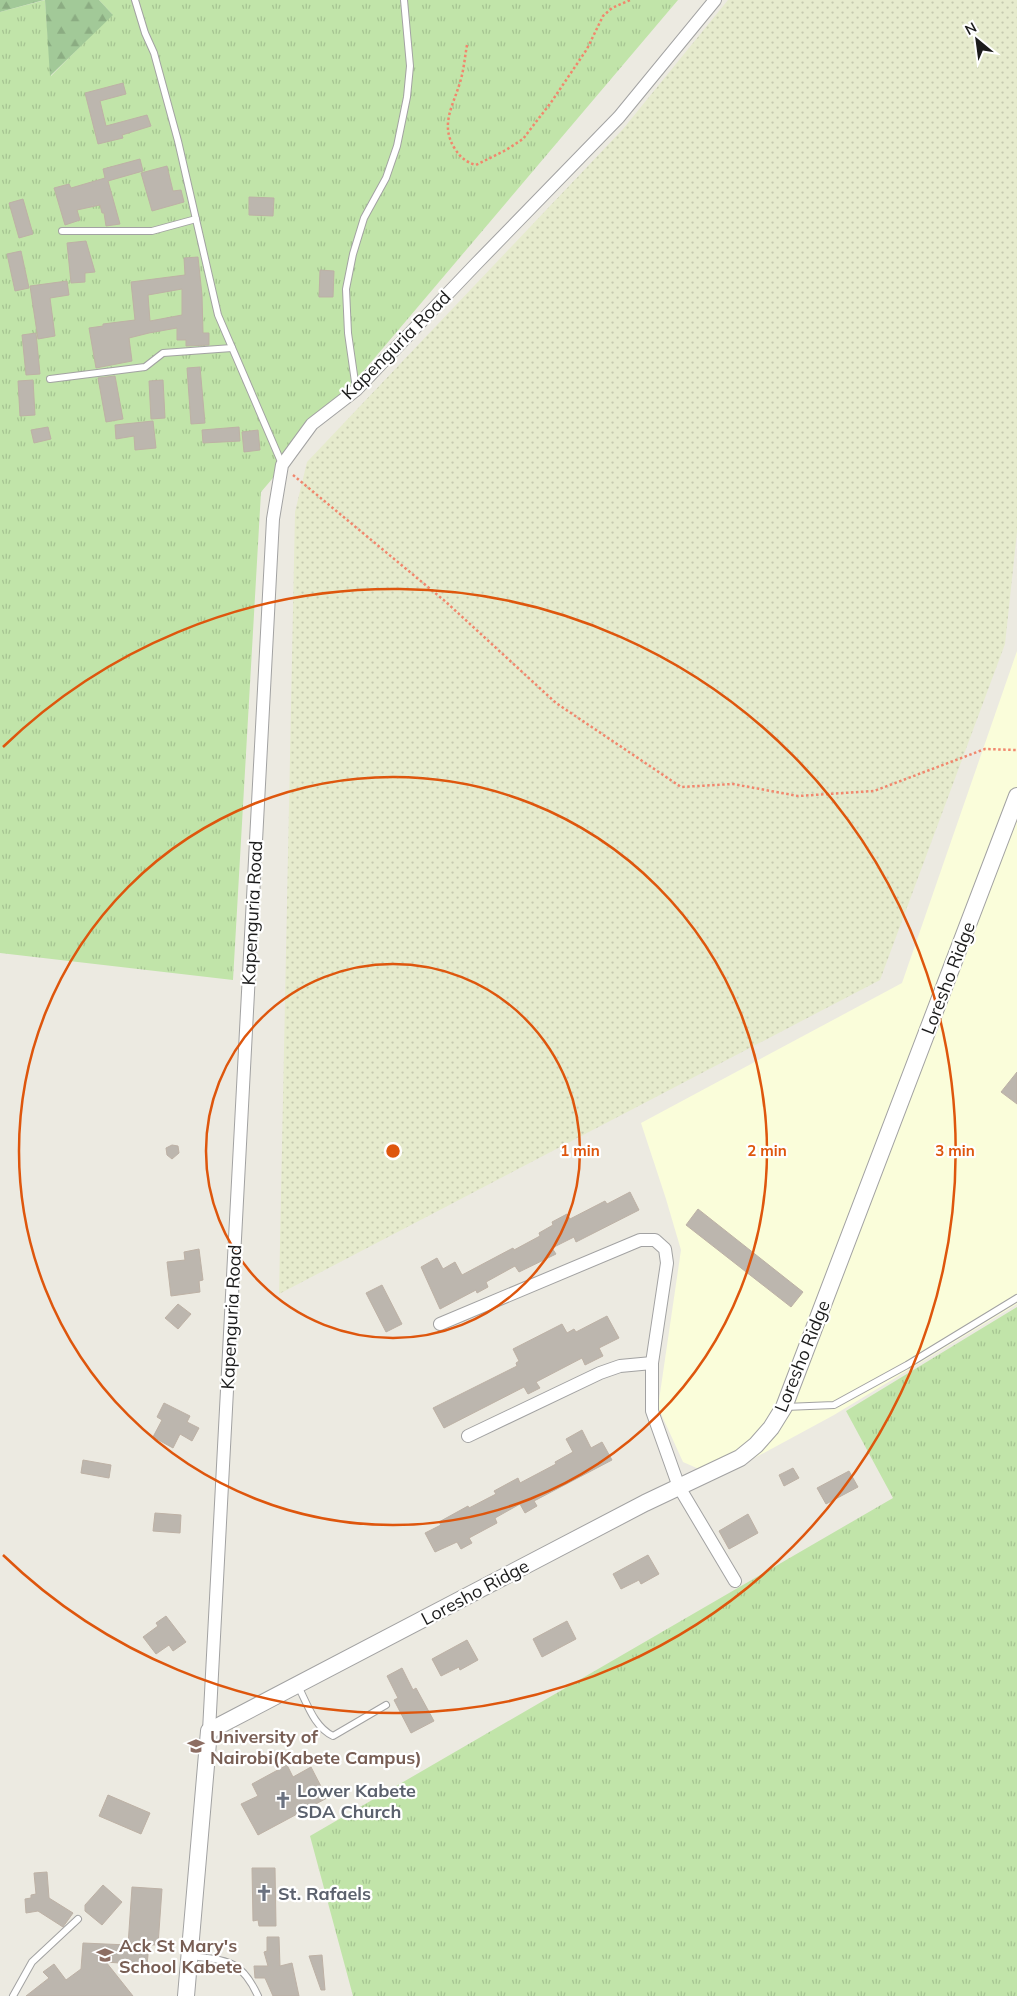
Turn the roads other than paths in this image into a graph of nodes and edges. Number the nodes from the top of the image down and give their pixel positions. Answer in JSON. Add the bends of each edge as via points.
{"nodes":[{"id":1,"x":135,"y":0,"type":"edge"},
{"id":2,"x":404,"y":0,"type":"edge"},
{"id":3,"x":715,"y":0,"type":"edge"},
{"id":4,"x":196,"y":219,"type":"junction"},
{"id":5,"x":62,"y":231,"type":"dead end"},
{"id":6,"x":232,"y":348,"type":"junction"},
{"id":7,"x":50,"y":379,"type":"dead end"},
{"id":8,"x":356,"y":390,"type":"junction"},
{"id":9,"x":282,"y":466,"type":"junction"},
{"id":10,"x":1017,"y":796,"type":"edge"},
{"id":11,"x":1017,"y":1298,"type":"edge"},
{"id":12,"x":440,"y":1324,"type":"dead end"},
{"id":13,"x":652,"y":1363,"type":"junction"},
{"id":14,"x":784,"y":1408,"type":"junction"},
{"id":15,"x":468,"y":1436,"type":"dead end"},
{"id":16,"x":679,"y":1487,"type":"junction"},
{"id":17,"x":735,"y":1581,"type":"dead end"},
{"id":18,"x":298,"y":1685,"type":"junction"},
{"id":19,"x":386,"y":1705,"type":"dead end"},
{"id":20,"x":209,"y":1731,"type":"junction"},
{"id":21,"x":78,"y":1919,"type":"dead end"},
{"id":22,"x":190,"y":1956,"type":"junction"},
{"id":23,"x":13,"y":1996,"type":"edge"},
{"id":24,"x":186,"y":1996,"type":"edge"},
{"id":25,"x":258,"y":1996,"type":"edge"}],
"edges":[{"from":1,"to":4,"type":"lane","via":[[154,54]]},
{"from":2,"to":8,"type":"lane","via":[[410,66],[407,97],[397,146],[386,178],[364,218],[346,290]]},
{"from":3,"to":8,"type":"street","name":"Kapenguria Road","via":[[619,118]]},
{"from":4,"to":5,"type":"lane","via":[[152,231]]},
{"from":4,"to":6,"type":"lane","via":[[218,315]]},
{"from":6,"to":7,"type":"lane","via":[[163,353],[145,367]]},
{"from":6,"to":9,"type":"lane"},
{"from":8,"to":9,"type":"street","name":"Kapenguria Road","via":[[312,424]]},
{"from":9,"to":20,"type":"street","name":"Kapenguria Road","via":[[273,519]]},
{"from":10,"to":14,"type":"street","name":"Loresho Ridge"},
{"from":11,"to":14,"type":"lane","via":[[834,1405]]},
{"from":12,"to":13,"type":"street","via":[[640,1240],[655,1240],[665,1249],[667,1263]]},
{"from":13,"to":15,"type":"street","via":[[620,1366],[600,1373]]},
{"from":13,"to":16,"type":"street","via":[[652,1411]]},
{"from":14,"to":16,"type":"street","name":"Loresho Ridge","via":[[771,1428],[740,1458]]},
{"from":16,"to":17,"type":"street"},
{"from":16,"to":18,"type":"street","name":"Loresho Ridge"},
{"from":18,"to":19,"type":"lane","via":[[318,1725],[332,1736]]},
{"from":18,"to":20,"type":"street","name":"Loresho Ridge"},
{"from":20,"to":22,"type":"street","name":"Kapenguria Road"},
{"from":21,"to":23,"type":"lane","via":[[32,1962]]},
{"from":22,"to":24,"type":"street","name":"Kapenguria Road"},
{"from":22,"to":25,"type":"lane","via":[[228,1961],[247,1974]]}]}
